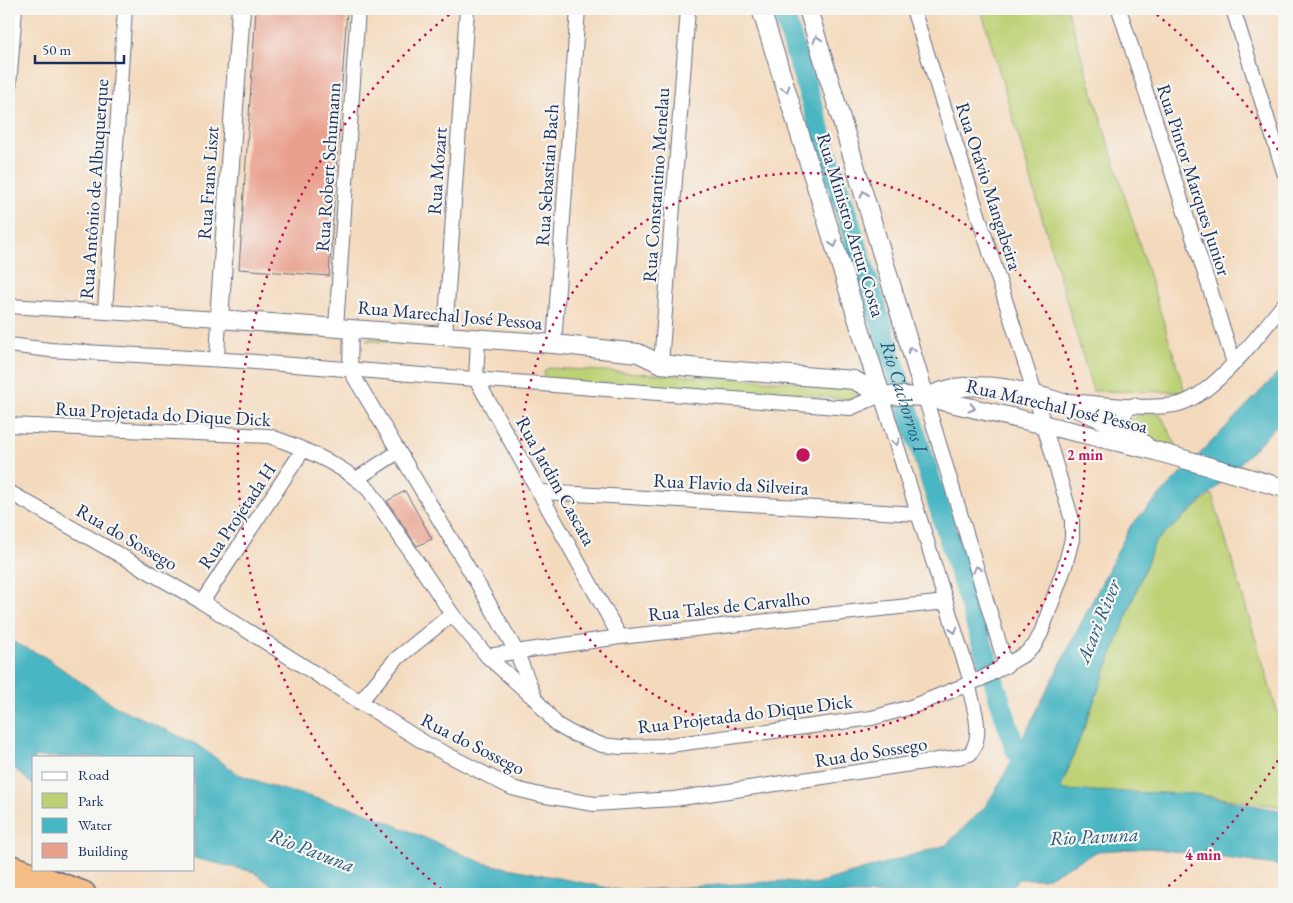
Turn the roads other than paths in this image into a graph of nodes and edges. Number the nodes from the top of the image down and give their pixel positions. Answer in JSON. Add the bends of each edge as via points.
{"nodes":[{"id":1,"x":14,"y":9,"type":"edge"},
{"id":2,"x":125,"y":9,"type":"edge"},
{"id":3,"x":241,"y":9,"type":"edge"},
{"id":4,"x":358,"y":9,"type":"edge"},
{"id":5,"x":466,"y":9,"type":"edge"},
{"id":6,"x":578,"y":9,"type":"edge"},
{"id":7,"x":688,"y":9,"type":"edge"},
{"id":8,"x":761,"y":9,"type":"edge"},
{"id":9,"x":808,"y":9,"type":"edge"},
{"id":10,"x":913,"y":9,"type":"edge"},
{"id":11,"x":1119,"y":9,"type":"edge"},
{"id":12,"x":1233,"y":9,"type":"edge"},
{"id":13,"x":9,"y":86,"type":"edge"},
{"id":14,"x":1284,"y":172,"type":"edge"},
{"id":15,"x":1284,"y":304,"type":"edge"},
{"id":16,"x":9,"y":306,"type":"edge"},
{"id":17,"x":105,"y":311,"type":"junction"},
{"id":18,"x":219,"y":318,"type":"junction"},
{"id":19,"x":344,"y":328,"type":"junction"},
{"id":20,"x":445,"y":335,"type":"junction"},
{"id":21,"x":478,"y":339,"type":"junction"},
{"id":22,"x":554,"y":344,"type":"junction"},
{"id":23,"x":9,"y":345,"type":"edge"},
{"id":24,"x":217,"y":359,"type":"junction"},
{"id":25,"x":1234,"y":363,"type":"junction"},
{"id":26,"x":661,"y":364,"type":"junction"},
{"id":27,"x":350,"y":370,"type":"junction"},
{"id":28,"x":1029,"y":376,"type":"junction"},
{"id":29,"x":476,"y":379,"type":"junction"},
{"id":30,"x":1017,"y":391,"type":"junction"},
{"id":31,"x":887,"y":395,"type":"junction"},
{"id":32,"x":1035,"y":395,"type":"junction"},
{"id":33,"x":919,"y":396,"type":"junction"},
{"id":34,"x":1056,"y":400,"type":"junction"},
{"id":35,"x":1134,"y":405,"type":"junction"},
{"id":36,"x":9,"y":425,"type":"edge"},
{"id":37,"x":1044,"y":425,"type":"junction"},
{"id":38,"x":1121,"y":437,"type":"junction"},
{"id":39,"x":303,"y":450,"type":"junction"},
{"id":40,"x":398,"y":452,"type":"junction"},
{"id":41,"x":358,"y":478,"type":"junction"},
{"id":42,"x":1284,"y":488,"type":"edge"},
{"id":43,"x":9,"y":492,"type":"edge"},
{"id":44,"x":542,"y":492,"type":"junction"},
{"id":45,"x":918,"y":514,"type":"junction"},
{"id":46,"x":202,"y":602,"type":"junction"},
{"id":47,"x":946,"y":602,"type":"junction"},
{"id":48,"x":452,"y":614,"type":"junction"},
{"id":49,"x":620,"y":637,"type":"junction"},
{"id":50,"x":516,"y":651,"type":"junction"},
{"id":51,"x":487,"y":656,"type":"junction"},
{"id":52,"x":1003,"y":668,"type":"junction"},
{"id":53,"x":974,"y":681,"type":"junction"},
{"id":54,"x":536,"y":700,"type":"junction"},
{"id":55,"x":359,"y":703,"type":"junction"},
{"id":56,"x":9,"y":867,"type":"edge"},
{"id":57,"x":9,"y":892,"type":"edge"},
{"id":58,"x":19,"y":894,"type":"edge"},
{"id":59,"x":83,"y":894,"type":"edge"}],
"edges":[{"from":1,"to":13,"type":"street"},
{"from":2,"to":17,"type":"street","name":"Rua Antônio de Albuquerque"},
{"from":3,"to":18,"type":"street","name":"Rua Frans Liszt"},
{"from":4,"to":19,"type":"street","name":"Rua Robert Schumann"},
{"from":5,"to":20,"type":"street","name":"Rua Mozart"},
{"from":6,"to":22,"type":"street","name":"Rua Sebastian Bach"},
{"from":7,"to":26,"type":"street","name":"Rua Constantino Menelau"},
{"from":8,"to":31,"type":"street","name":"Rua Ministro Artur Costa","one_way":true},
{"from":33,"to":9,"type":"street","name":"Rua Ministro Artur Costa","one_way":true},
{"from":10,"to":28,"type":"street","name":"Rua Otávio Mangabeira"},
{"from":11,"to":25,"type":"street","name":"Rua Pintor Marques Junior"},
{"from":12,"to":14,"type":"street"},
{"from":15,"to":25,"type":"street"},
{"from":16,"to":17,"type":"street","name":"Rua Marechal José Pessoa"},
{"from":17,"to":18,"type":"street","name":"Rua Marechal José Pessoa"},
{"from":18,"to":19,"type":"street","name":"Rua Marechal José Pessoa"},
{"from":18,"to":24,"type":"street","name":"Rua Frans Liszt"},
{"from":19,"to":20,"type":"street","name":"Rua Marechal José Pessoa"},
{"from":19,"to":27,"type":"street","name":"Rua Robert Schumann"},
{"from":20,"to":21,"type":"street","name":"Rua Marechal José Pessoa"},
{"from":21,"to":22,"type":"street","name":"Rua Marechal José Pessoa"},
{"from":21,"to":29,"type":"street"},
{"from":22,"to":26,"type":"street","name":"Rua Marechal José Pessoa","via":[[638,353]]},
{"from":23,"to":24,"type":"street","name":"Rua Marechal José Pessoa"},
{"from":24,"to":27,"type":"street","name":"Rua Marechal José Pessoa"},
{"from":25,"to":35,"type":"street","via":[[1201,395],[1187,402]]},
{"from":26,"to":31,"type":"street","name":"Rua Marechal José Pessoa","via":[[854,380]]},
{"from":27,"to":29,"type":"street","name":"Rua Marechal José Pessoa"},
{"from":27,"to":40,"type":"street"},
{"from":28,"to":30,"type":"street"},
{"from":28,"to":32,"type":"street","name":"Rua Otávio Mangabeira"},
{"from":29,"to":31,"type":"street","name":"Rua Marechal José Pessoa","via":[[850,408]]},
{"from":29,"to":44,"type":"street","name":"Rua Jardim Cascata"},
{"from":30,"to":32,"type":"street","name":"Rua Marechal José Pessoa"},
{"from":30,"to":33,"type":"street","name":"Rua Marechal José Pessoa","via":[[962,386]]},
{"from":31,"to":33,"type":"street","name":"Rua Marechal José Pessoa"},
{"from":31,"to":45,"type":"street","name":"Rua Ministro Artur Costa","one_way":true},
{"from":32,"to":34,"type":"street","name":"Rua Marechal José Pessoa"},
{"from":32,"to":37,"type":"street","name":"Rua Otávio Mangabeira"},
{"from":33,"to":37,"type":"street","name":"Rua Marechal José Pessoa","one_way":true},
{"from":52,"to":33,"type":"street","name":"Rua Ministro Artur Costa","one_way":true},
{"from":34,"to":35,"type":"street"},
{"from":34,"to":38,"type":"street","name":"Rua Marechal José Pessoa"},
{"from":35,"to":38,"type":"street","via":[[1122,418]]},
{"from":36,"to":39,"type":"street","name":"Rua Projetada do Dique Dick","via":[[269,436]]},
{"from":37,"to":38,"type":"street","name":"Rua Marechal José Pessoa"},
{"from":37,"to":52,"type":"street","name":"Rua Otávio Mangabeira","via":[[1072,520],[1072,539],[1041,633],[1034,646]]},
{"from":38,"to":42,"type":"street","name":"Rua Marechal José Pessoa","via":[[1152,450]]},
{"from":39,"to":41,"type":"street","name":"Rua Projetada do Dique Dick"},
{"from":39,"to":46,"type":"street","name":"Rua Projetada H"},
{"from":40,"to":41,"type":"street"},
{"from":40,"to":50,"type":"street"},
{"from":41,"to":48,"type":"street","name":"Rua Projetada do Dique Dick"},
{"from":43,"to":46,"type":"street","name":"Rua do Sossego"},
{"from":44,"to":45,"type":"street","name":"Rua Flavio da Silveira"},
{"from":44,"to":49,"type":"street","name":"Rua Jardim Cascata"},
{"from":45,"to":47,"type":"street","name":"Rua Ministro Artur Costa"},
{"from":46,"to":55,"type":"street","name":"Rua do Sossego"},
{"from":47,"to":49,"type":"street","name":"Rua Tales de Carvalho"},
{"from":47,"to":53,"type":"street","name":"Rua Ministro Artur Costa","one_way":true},
{"from":48,"to":51,"type":"street","name":"Rua Projetada do Dique Dick"},
{"from":48,"to":55,"type":"street","via":[[394,660]]},
{"from":49,"to":50,"type":"street","name":"Rua Tales de Carvalho"},
{"from":50,"to":51,"type":"street","name":"Rua Tales de Carvalho"},
{"from":50,"to":54,"type":"street"},
{"from":51,"to":54,"type":"street","name":"Rua Projetada do Dique Dick"},
{"from":52,"to":53,"type":"street","name":"Rua Otávio Mangabeira"},
{"from":53,"to":54,"type":"street","name":"Rua Projetada do Dique Dick","via":[[872,718],[662,746],[602,745],[557,725]]},
{"from":53,"to":55,"type":"street","name":"Rua do Sossego","via":[[978,734],[974,748],[964,756],[781,785],[594,804],[512,788],[425,743]]},
{"from":56,"to":59,"type":"highway"},
{"from":57,"to":58,"type":"highway"}]}
